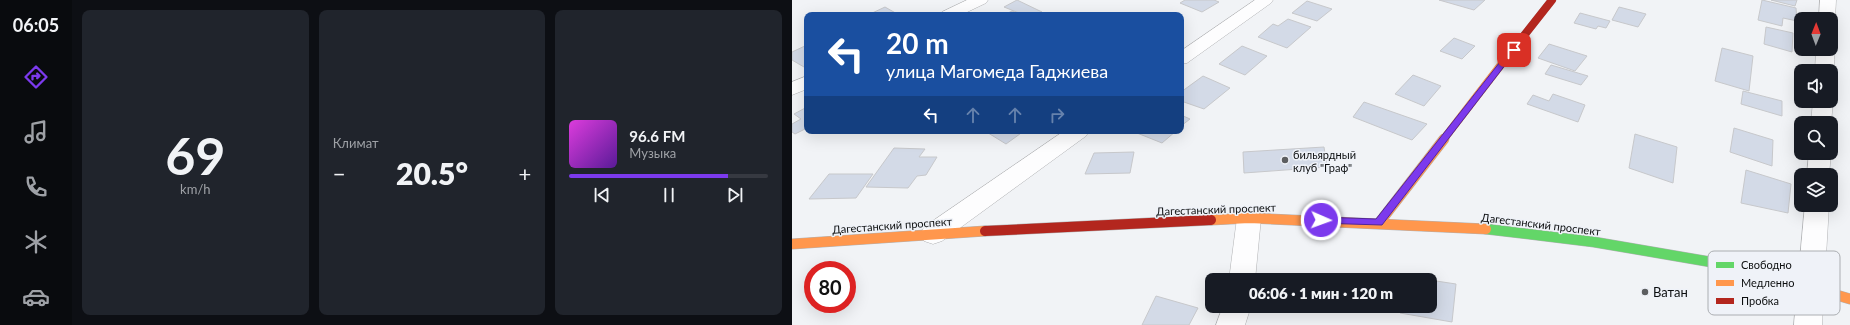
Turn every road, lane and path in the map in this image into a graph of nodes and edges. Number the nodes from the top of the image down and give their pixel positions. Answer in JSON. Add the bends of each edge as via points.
{"nodes":[{"id":1,"x":980,"y":0,"type":"edge"},
{"id":2,"x":1264,"y":0,"type":"edge"},
{"id":3,"x":1552,"y":0,"type":"edge"},
{"id":4,"x":1828,"y":0,"type":"edge"},
{"id":5,"x":954,"y":12,"type":"edge"},
{"id":6,"x":1827,"y":12,"type":"edge"},
{"id":7,"x":1184,"y":57,"type":"edge"},
{"id":8,"x":804,"y":83,"type":"edge"},
{"id":9,"x":792,"y":89,"type":"edge"},
{"id":10,"x":1075,"y":134,"type":"edge"},
{"id":11,"x":1817,"y":212,"type":"edge"},
{"id":12,"x":1249,"y":218,"type":"junction"},
{"id":13,"x":1379,"y":223,"type":"junction"},
{"id":14,"x":933,"y":234,"type":"junction"},
{"id":15,"x":792,"y":244,"type":"edge"},
{"id":16,"x":1814,"y":251,"type":"edge"},
{"id":17,"x":1708,"y":261,"type":"edge"},
{"id":18,"x":1243,"y":273,"type":"edge"},
{"id":19,"x":1840,"y":296,"type":"edge"},
{"id":20,"x":1850,"y":299,"type":"edge"},
{"id":21,"x":1235,"y":313,"type":"edge"},
{"id":22,"x":1809,"y":315,"type":"edge"},
{"id":23,"x":1230,"y":325,"type":"edge"},
{"id":24,"x":1808,"y":325,"type":"edge"}],
"edges":[{"from":1,"to":5,"type":"street"},
{"from":2,"to":7,"type":"street"},
{"from":3,"to":13,"type":"main road"},
{"from":4,"to":6,"type":"street"},
{"from":8,"to":9,"type":"street"},
{"from":10,"to":14,"type":"street"},
{"from":11,"to":16,"type":"street"},
{"from":12,"to":13,"type":"main road","name":"Дагестанский проспект"},
{"from":12,"to":14,"type":"main road","name":"Дагестанский проспект"},
{"from":12,"to":18,"type":"street"},
{"from":13,"to":17,"type":"main road","name":"Дагестанский проспект","via":[[1492,229],[1594,242]]},
{"from":14,"to":15,"type":"main road","name":"Дагестанский проспект"},
{"from":19,"to":20,"type":"main road","name":"Дагестанский проспект"},
{"from":21,"to":23,"type":"street"},
{"from":22,"to":24,"type":"street"}]}
